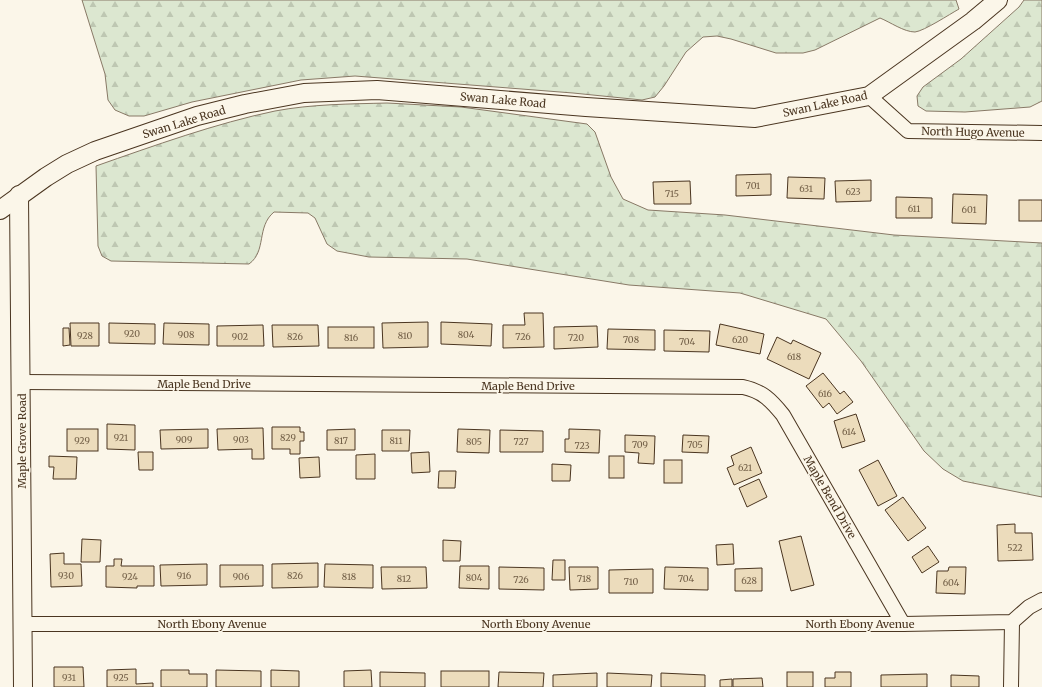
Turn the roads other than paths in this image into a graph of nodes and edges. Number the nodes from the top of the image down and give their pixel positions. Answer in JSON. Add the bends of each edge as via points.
{"nodes":[{"id":1,"x":998,"y":0,"type":"edge"},
{"id":2,"x":869,"y":96,"type":"junction"},
{"id":3,"x":1042,"y":133,"type":"edge"},
{"id":4,"x":19,"y":194,"type":"junction"},
{"id":5,"x":0,"y":210,"type":"edge"},
{"id":6,"x":22,"y":382,"type":"junction"},
{"id":7,"x":1042,"y":600,"type":"edge"},
{"id":8,"x":1012,"y":622,"type":"junction"},
{"id":9,"x":23,"y":624,"type":"junction"},
{"id":10,"x":903,"y":624,"type":"junction"},
{"id":11,"x":23,"y":687,"type":"edge"},
{"id":12,"x":1011,"y":687,"type":"edge"}],
"edges":[{"from":1,"to":2,"type":"street","name":"Swan Lake Road","via":[[973,22]]},
{"from":2,"to":3,"type":"street","name":"North Hugo Avenue","via":[[908,132]]},
{"from":2,"to":4,"type":"street","name":"Swan Lake Road","via":[[755,118],[377,90],[304,93],[197,116],[95,151],[67,164]]},
{"from":4,"to":5,"type":"street","name":"Swan Lake Road"},
{"from":4,"to":6,"type":"street","name":"Maple Grove Road"},
{"from":6,"to":9,"type":"street","name":"Maple Grove Road"},
{"from":6,"to":10,"type":"street","name":"Maple Bend Drive","via":[[755,389],[765,395],[783,415]]},
{"from":7,"to":8,"type":"street","via":[[1029,607]]},
{"from":8,"to":10,"type":"street","name":"North Ebony Avenue"},
{"from":8,"to":12,"type":"street"},
{"from":9,"to":10,"type":"street","name":"North Ebony Avenue"},
{"from":9,"to":11,"type":"street","name":"Maple Grove Road"}]}
